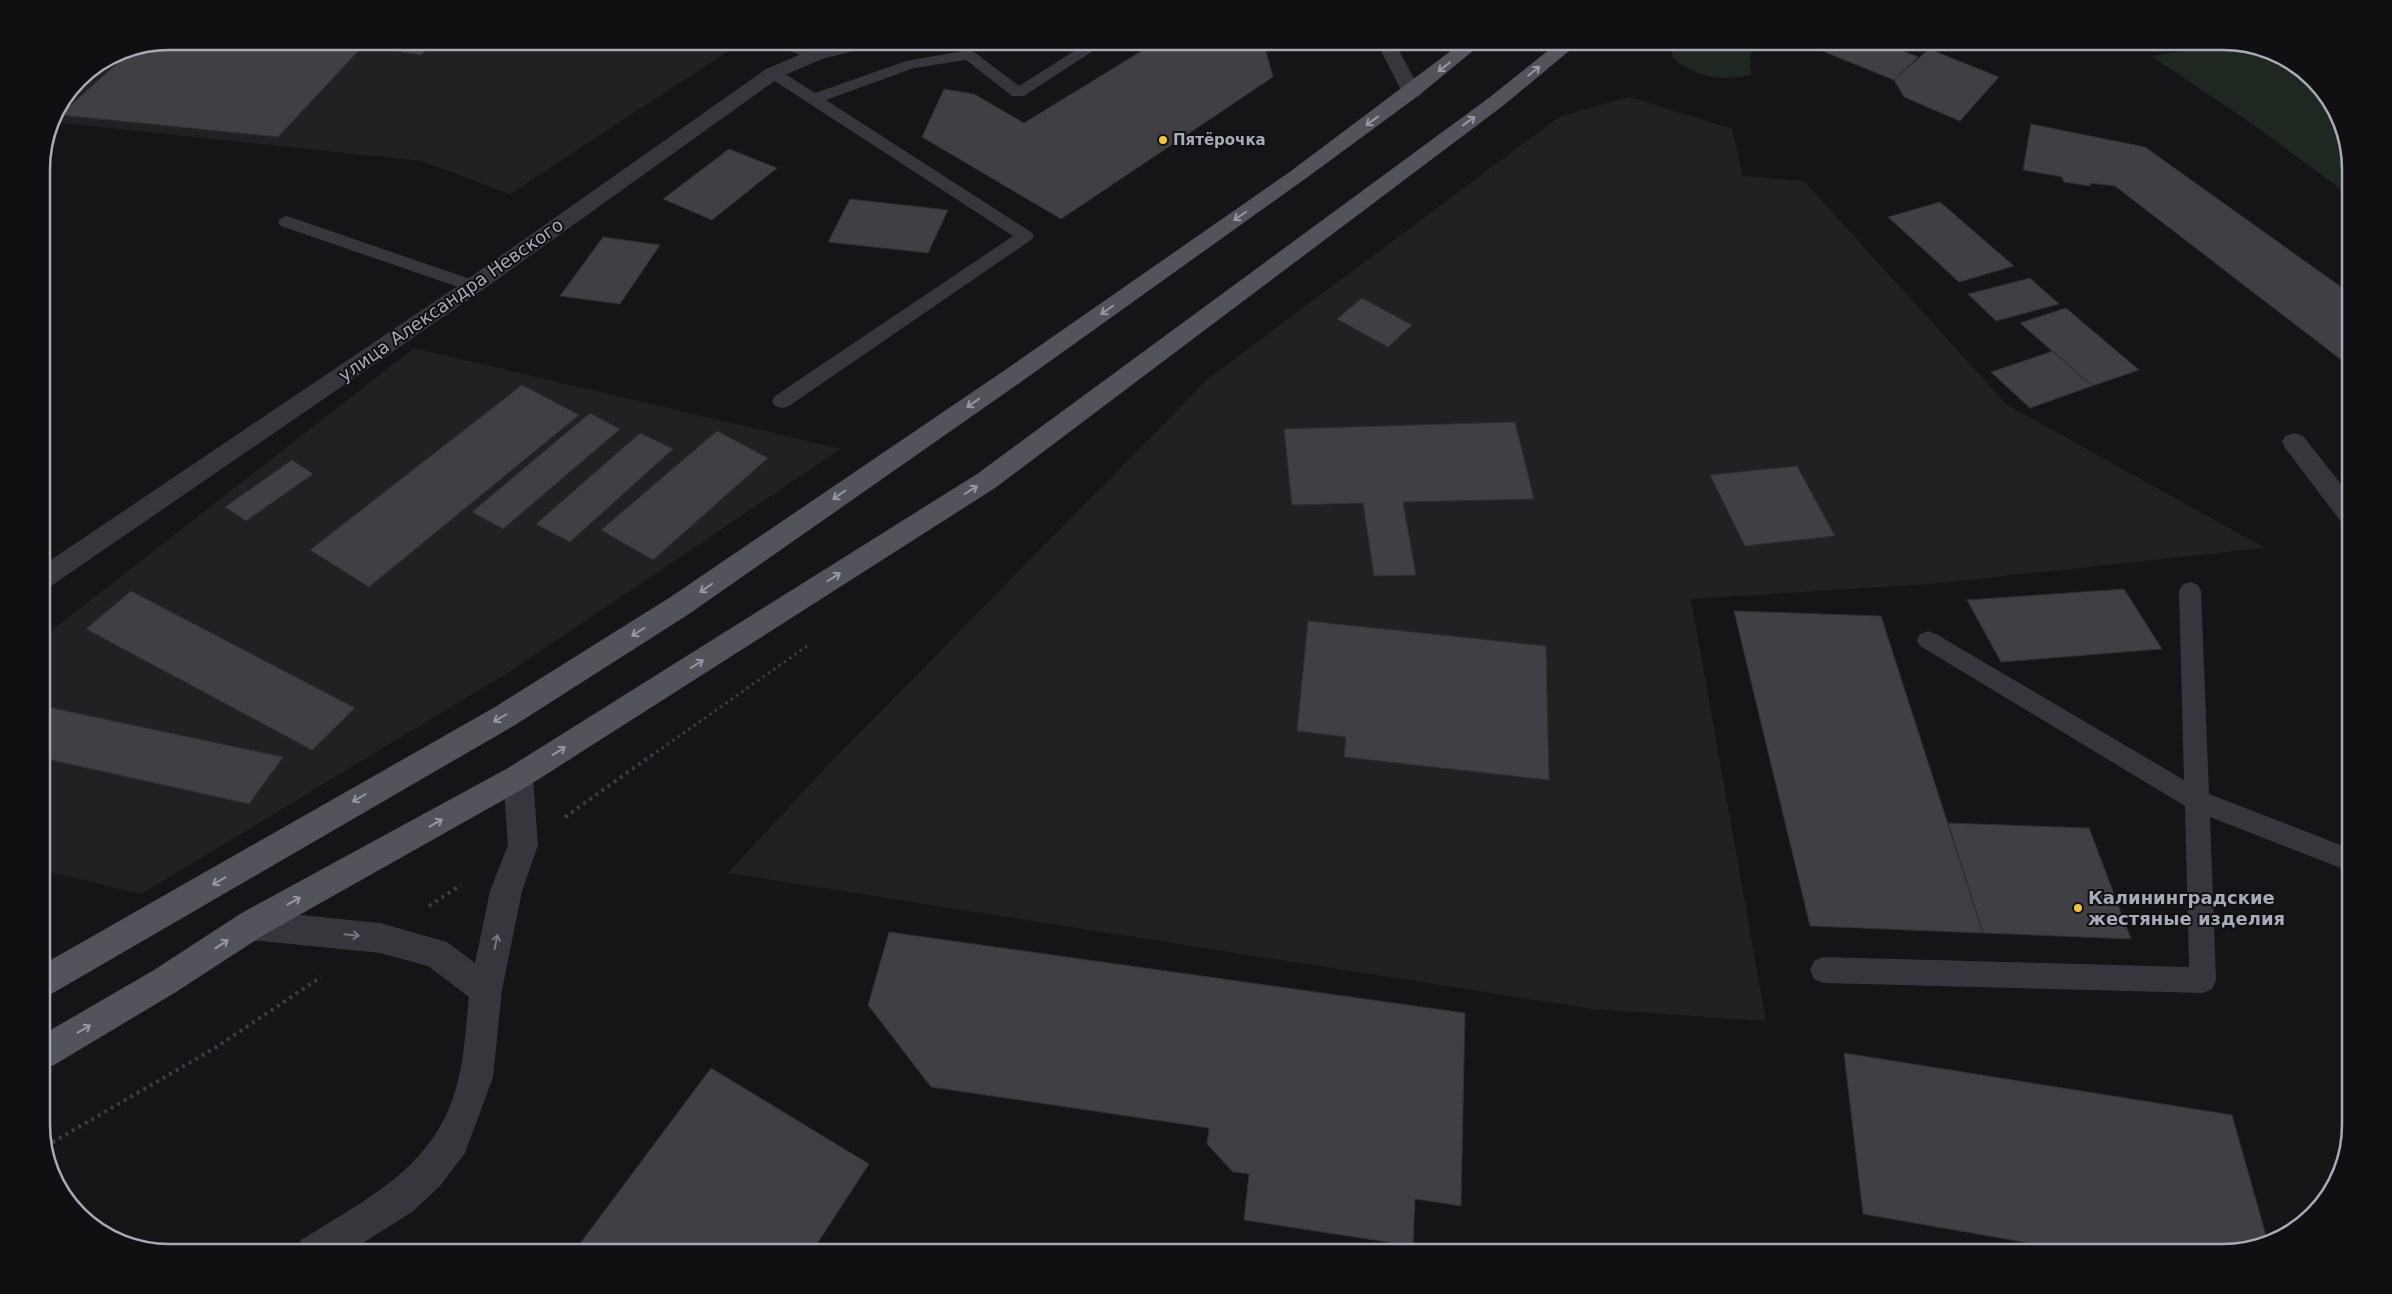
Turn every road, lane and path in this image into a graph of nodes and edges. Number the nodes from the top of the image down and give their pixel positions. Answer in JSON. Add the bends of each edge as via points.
{"nodes":[{"id":1,"x":803,"y":50,"type":"edge"},
{"id":2,"x":834,"y":50,"type":"edge"},
{"id":3,"x":1086,"y":50,"type":"edge"},
{"id":4,"x":1390,"y":50,"type":"edge"},
{"id":5,"x":1465,"y":50,"type":"edge"},
{"id":6,"x":1561,"y":50,"type":"edge"},
{"id":7,"x":814,"y":55,"type":"junction"},
{"id":8,"x":773,"y":73,"type":"junction"},
{"id":9,"x":1411,"y":92,"type":"junction"},
{"id":10,"x":814,"y":99,"type":"junction"},
{"id":11,"x":287,"y":222,"type":"dead end"},
{"id":12,"x":473,"y":286,"type":"junction"},
{"id":13,"x":782,"y":401,"type":"dead end"},
{"id":14,"x":2294,"y":442,"type":"dead end"},
{"id":15,"x":2342,"y":504,"type":"edge"},
{"id":16,"x":50,"y":574,"type":"edge"},
{"id":17,"x":2190,"y":592,"type":"dead end"},
{"id":18,"x":1928,"y":640,"type":"dead end"},
{"id":19,"x":518,"y":777,"type":"junction"},
{"id":20,"x":2197,"y":800,"type":"junction"},
{"id":21,"x":2342,"y":858,"type":"edge"},
{"id":22,"x":251,"y":925,"type":"junction"},
{"id":23,"x":1823,"y":970,"type":"dead end"},
{"id":24,"x":50,"y":977,"type":"edge"},
{"id":25,"x":322,"y":977,"type":"dead end"},
{"id":26,"x":486,"y":990,"type":"junction"},
{"id":27,"x":50,"y":1048,"type":"edge"},
{"id":28,"x":51,"y":1143,"type":"edge"},
{"id":29,"x":328,"y":1244,"type":"edge"}],
"edges":[{"from":1,"to":7,"type":"street"},
{"from":2,"to":7,"type":"street","name":"улица Александра Невского"},
{"from":3,"to":10,"type":"lane","via":[[1018,93],[969,55],[910,64]]},
{"from":4,"to":9,"type":"street"},
{"from":5,"to":9,"type":"main road","one_way":true},
{"from":19,"to":6,"type":"main road","one_way":true,"via":[[986,481],[1497,101]]},
{"from":7,"to":8,"type":"street","name":"улица Александра Невского"},
{"from":8,"to":10,"type":"lane"},
{"from":8,"to":12,"type":"street","name":"улица Александра Невского"},
{"from":9,"to":24,"type":"main road","one_way":true,"via":[[1046,353],[679,606],[505,716]]},
{"from":10,"to":13,"type":"lane","via":[[1025,236]]},
{"from":11,"to":12,"type":"lane"},
{"from":12,"to":16,"type":"street","name":"улица Александра Невского"},
{"from":14,"to":15,"type":"street"},
{"from":17,"to":20,"type":"lane"},
{"from":18,"to":20,"type":"lane"},
{"from":22,"to":19,"type":"main road","one_way":true},
{"from":26,"to":19,"type":"street","one_way":true,"via":[[506,891],[523,845]]},
{"from":20,"to":21,"type":"lane"},
{"from":20,"to":23,"type":"lane","via":[[2203,980]]},
{"from":22,"to":26,"type":"street","one_way":true,"via":[[380,938],[436,952]]},
{"from":27,"to":22,"type":"main road","one_way":true},
{"from":25,"to":28,"type":"path","via":[[215,1048]]},
{"from":26,"to":29,"type":"street","via":[[476,1077],[453,1141],[428,1174],[399,1199]]}]}
